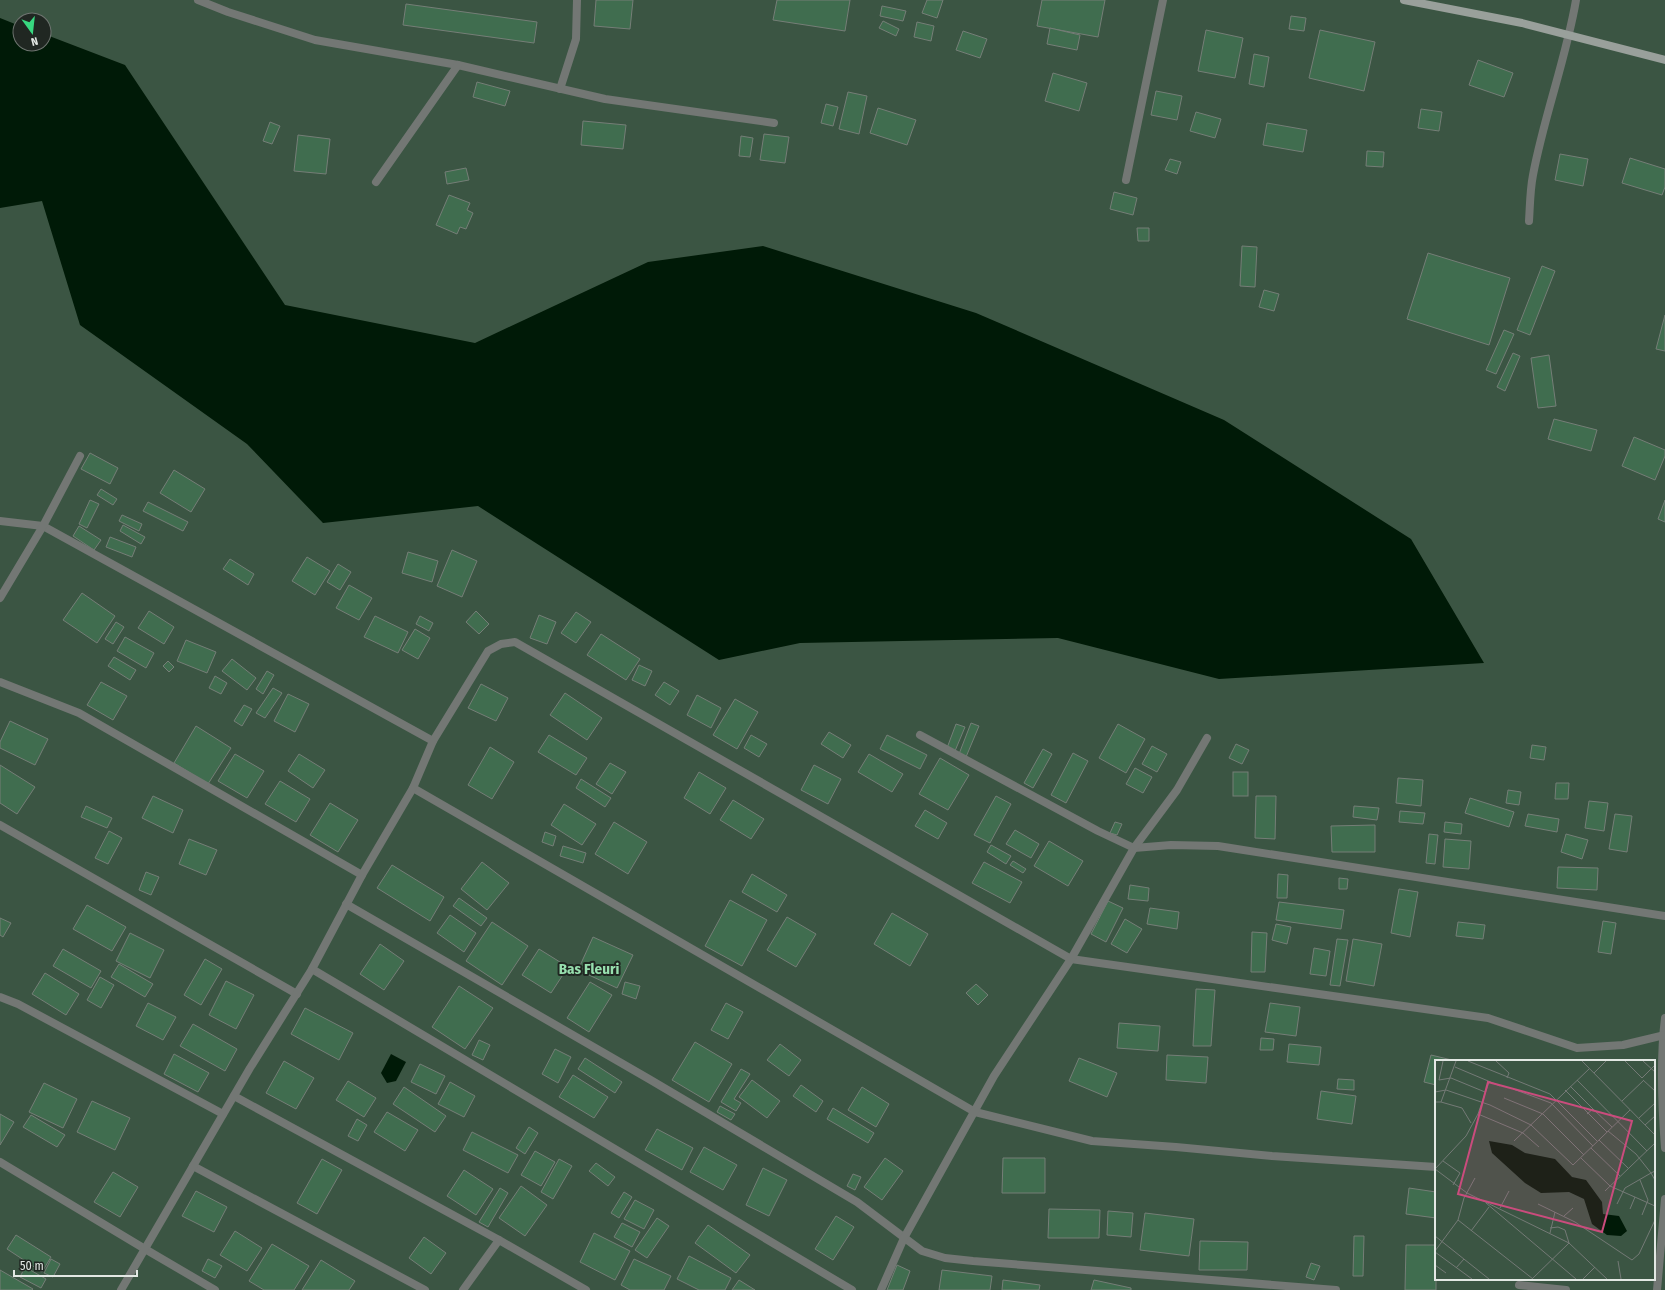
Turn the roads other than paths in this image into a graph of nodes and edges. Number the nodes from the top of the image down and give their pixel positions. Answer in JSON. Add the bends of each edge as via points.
{"nodes":[{"id":1,"x":198,"y":0,"type":"edge"},
{"id":2,"x":577,"y":0,"type":"edge"},
{"id":3,"x":1163,"y":0,"type":"edge"},
{"id":4,"x":1404,"y":0,"type":"edge"},
{"id":5,"x":1576,"y":0,"type":"edge"},
{"id":6,"x":1570,"y":34,"type":"junction"},
{"id":7,"x":1665,"y":60,"type":"edge"},
{"id":8,"x":458,"y":65,"type":"junction"},
{"id":9,"x":560,"y":89,"type":"junction"},
{"id":10,"x":774,"y":123,"type":"dead end"},
{"id":11,"x":1126,"y":180,"type":"dead end"},
{"id":12,"x":376,"y":182,"type":"dead end"},
{"id":13,"x":1529,"y":221,"type":"dead end"},
{"id":14,"x":80,"y":456,"type":"dead end"},
{"id":15,"x":0,"y":521,"type":"edge"},
{"id":16,"x":43,"y":526,"type":"junction"},
{"id":17,"x":0,"y":598,"type":"edge"},
{"id":18,"x":0,"y":682,"type":"edge"},
{"id":19,"x":920,"y":735,"type":"dead end"},
{"id":20,"x":1206,"y":738,"type":"dead end"},
{"id":21,"x":433,"y":741,"type":"junction"},
{"id":22,"x":413,"y":788,"type":"junction"},
{"id":23,"x":0,"y":825,"type":"edge"},
{"id":24,"x":1134,"y":848,"type":"junction"},
{"id":25,"x":362,"y":875,"type":"junction"},
{"id":26,"x":346,"y":904,"type":"junction"},
{"id":27,"x":1665,"y":916,"type":"edge"},
{"id":28,"x":1071,"y":959,"type":"junction"},
{"id":29,"x":312,"y":969,"type":"junction"},
{"id":30,"x":297,"y":994,"type":"junction"},
{"id":31,"x":0,"y":997,"type":"edge"},
{"id":32,"x":1665,"y":1018,"type":"edge"},
{"id":33,"x":1664,"y":1035,"type":"edge"},
{"id":34,"x":234,"y":1096,"type":"junction"},
{"id":35,"x":975,"y":1112,"type":"junction"},
{"id":36,"x":223,"y":1114,"type":"junction"},
{"id":37,"x":1665,"y":1148,"type":"edge"},
{"id":38,"x":0,"y":1162,"type":"edge"},
{"id":39,"x":193,"y":1166,"type":"junction"},
{"id":40,"x":1435,"y":1167,"type":"edge"},
{"id":41,"x":1665,"y":1199,"type":"edge"},
{"id":42,"x":904,"y":1238,"type":"junction"},
{"id":43,"x":499,"y":1240,"type":"junction"},
{"id":44,"x":145,"y":1250,"type":"junction"},
{"id":45,"x":1519,"y":1284,"type":"dead end"},
{"id":46,"x":121,"y":1290,"type":"edge"},
{"id":47,"x":215,"y":1290,"type":"edge"},
{"id":48,"x":425,"y":1290,"type":"edge"},
{"id":49,"x":463,"y":1290,"type":"edge"},
{"id":50,"x":586,"y":1290,"type":"edge"},
{"id":51,"x":852,"y":1290,"type":"edge"},
{"id":52,"x":881,"y":1290,"type":"edge"},
{"id":53,"x":1336,"y":1290,"type":"edge"},
{"id":54,"x":1566,"y":1290,"type":"edge"},
{"id":55,"x":1657,"y":1290,"type":"edge"}],
"edges":[{"from":1,"to":8,"type":"street","via":[[315,40]]},
{"from":2,"to":9,"type":"street","via":[[576,40]]},
{"from":3,"to":11,"type":"street"},
{"from":4,"to":6,"type":"street"},
{"from":5,"to":6,"type":"street"},
{"from":6,"to":7,"type":"street"},
{"from":6,"to":13,"type":"street","via":[[1550,100],[1533,176]]},
{"from":8,"to":9,"type":"street"},
{"from":8,"to":12,"type":"street"},
{"from":9,"to":10,"type":"street","via":[[605,99]]},
{"from":14,"to":16,"type":"street"},
{"from":15,"to":16,"type":"street"},
{"from":16,"to":17,"type":"street"},
{"from":16,"to":21,"type":"street"},
{"from":18,"to":25,"type":"street","via":[[80,713]]},
{"from":19,"to":24,"type":"street"},
{"from":20,"to":24,"type":"street","via":[[1177,790]]},
{"from":21,"to":22,"type":"street"},
{"from":21,"to":28,"type":"street","via":[[488,651],[501,644],[515,642]]},
{"from":22,"to":25,"type":"street"},
{"from":22,"to":35,"type":"street"},
{"from":23,"to":30,"type":"street"},
{"from":24,"to":27,"type":"street","via":[[1171,845],[1218,846]]},
{"from":24,"to":28,"type":"street"},
{"from":25,"to":26,"type":"street"},
{"from":26,"to":29,"type":"street"},
{"from":26,"to":42,"type":"street","via":[[857,1202]]},
{"from":28,"to":33,"type":"street","via":[[1488,1018],[1577,1048],[1623,1044]]},
{"from":28,"to":35,"type":"street","via":[[994,1076]]},
{"from":29,"to":30,"type":"street"},
{"from":29,"to":51,"type":"street"},
{"from":30,"to":34,"type":"street"},
{"from":31,"to":36,"type":"street","via":[[18,1004]]},
{"from":32,"to":33,"type":"street"},
{"from":33,"to":37,"type":"street"},
{"from":34,"to":36,"type":"street"},
{"from":34,"to":43,"type":"street"},
{"from":35,"to":40,"type":"street","via":[[1092,1141]]},
{"from":35,"to":42,"type":"street"},
{"from":36,"to":39,"type":"street"},
{"from":38,"to":44,"type":"street"},
{"from":39,"to":44,"type":"street"},
{"from":39,"to":48,"type":"street"},
{"from":41,"to":55,"type":"street"},
{"from":42,"to":52,"type":"street"},
{"from":42,"to":53,"type":"street","via":[[922,1250],[945,1258]]},
{"from":43,"to":49,"type":"street"},
{"from":43,"to":50,"type":"street"},
{"from":44,"to":46,"type":"street"},
{"from":44,"to":47,"type":"street"},
{"from":45,"to":54,"type":"street"}]}
